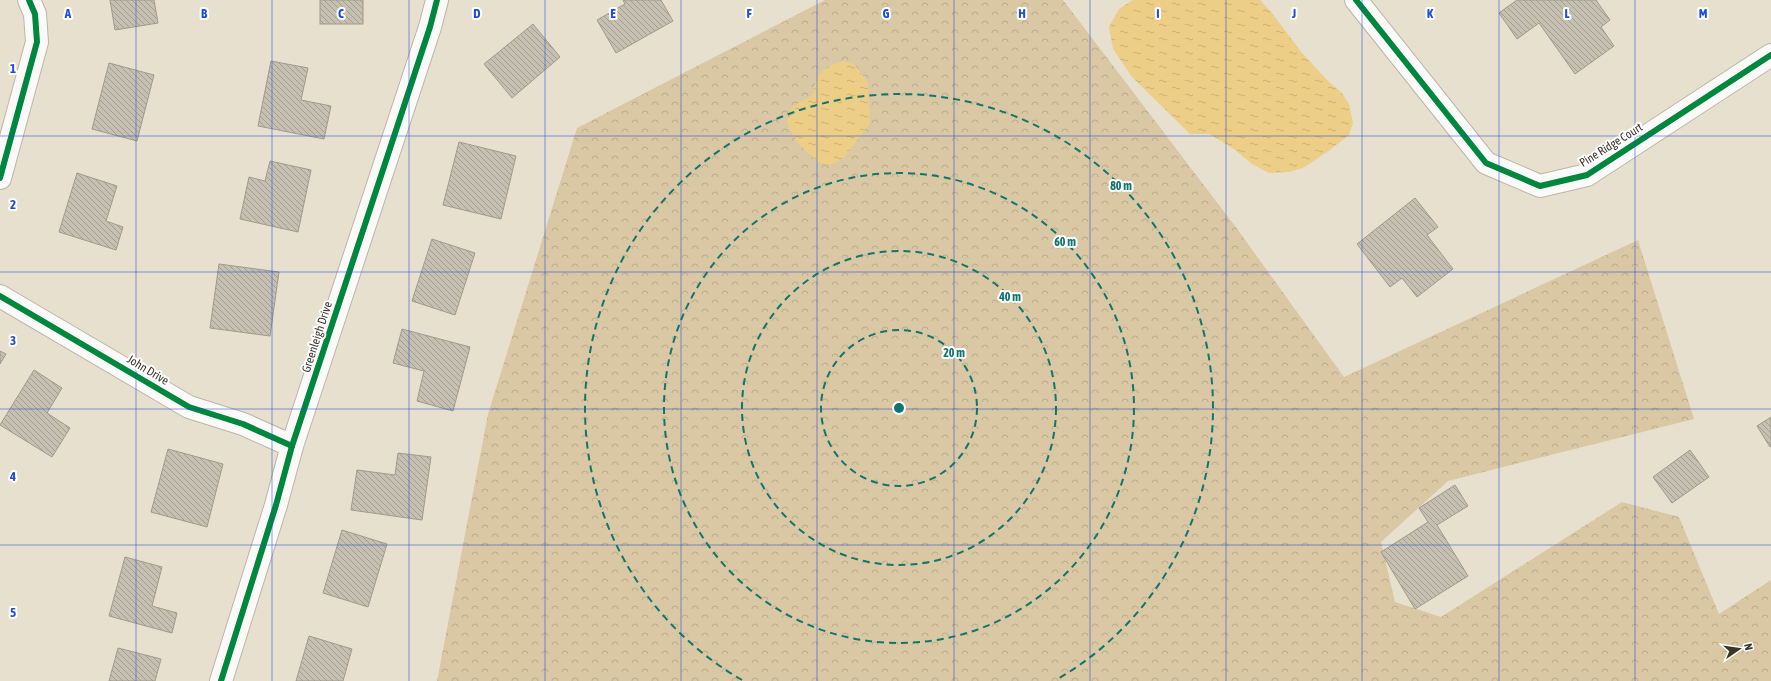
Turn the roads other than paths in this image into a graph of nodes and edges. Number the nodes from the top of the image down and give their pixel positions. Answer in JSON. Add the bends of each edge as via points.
{"nodes":[{"id":1,"x":29,"y":0,"type":"edge"},
{"id":2,"x":437,"y":0,"type":"edge"},
{"id":3,"x":1356,"y":0,"type":"edge"},
{"id":4,"x":1771,"y":54,"type":"edge"},
{"id":5,"x":0,"y":178,"type":"edge"},
{"id":6,"x":0,"y":296,"type":"edge"},
{"id":7,"x":292,"y":446,"type":"junction"},
{"id":8,"x":221,"y":681,"type":"edge"}],
"edges":[{"from":1,"to":5,"type":"street","via":[[35,14],[37,42]]},
{"from":2,"to":7,"type":"street","name":"Greenleigh Drive","via":[[428,35]]},
{"from":3,"to":4,"type":"street","name":"Pine Ridge Court","via":[[1486,163],[1540,186],[1587,175]]},
{"from":6,"to":7,"type":"street","name":"John Drive","via":[[189,408],[243,424]]},
{"from":7,"to":8,"type":"street","name":"Greenleigh Drive"}]}
